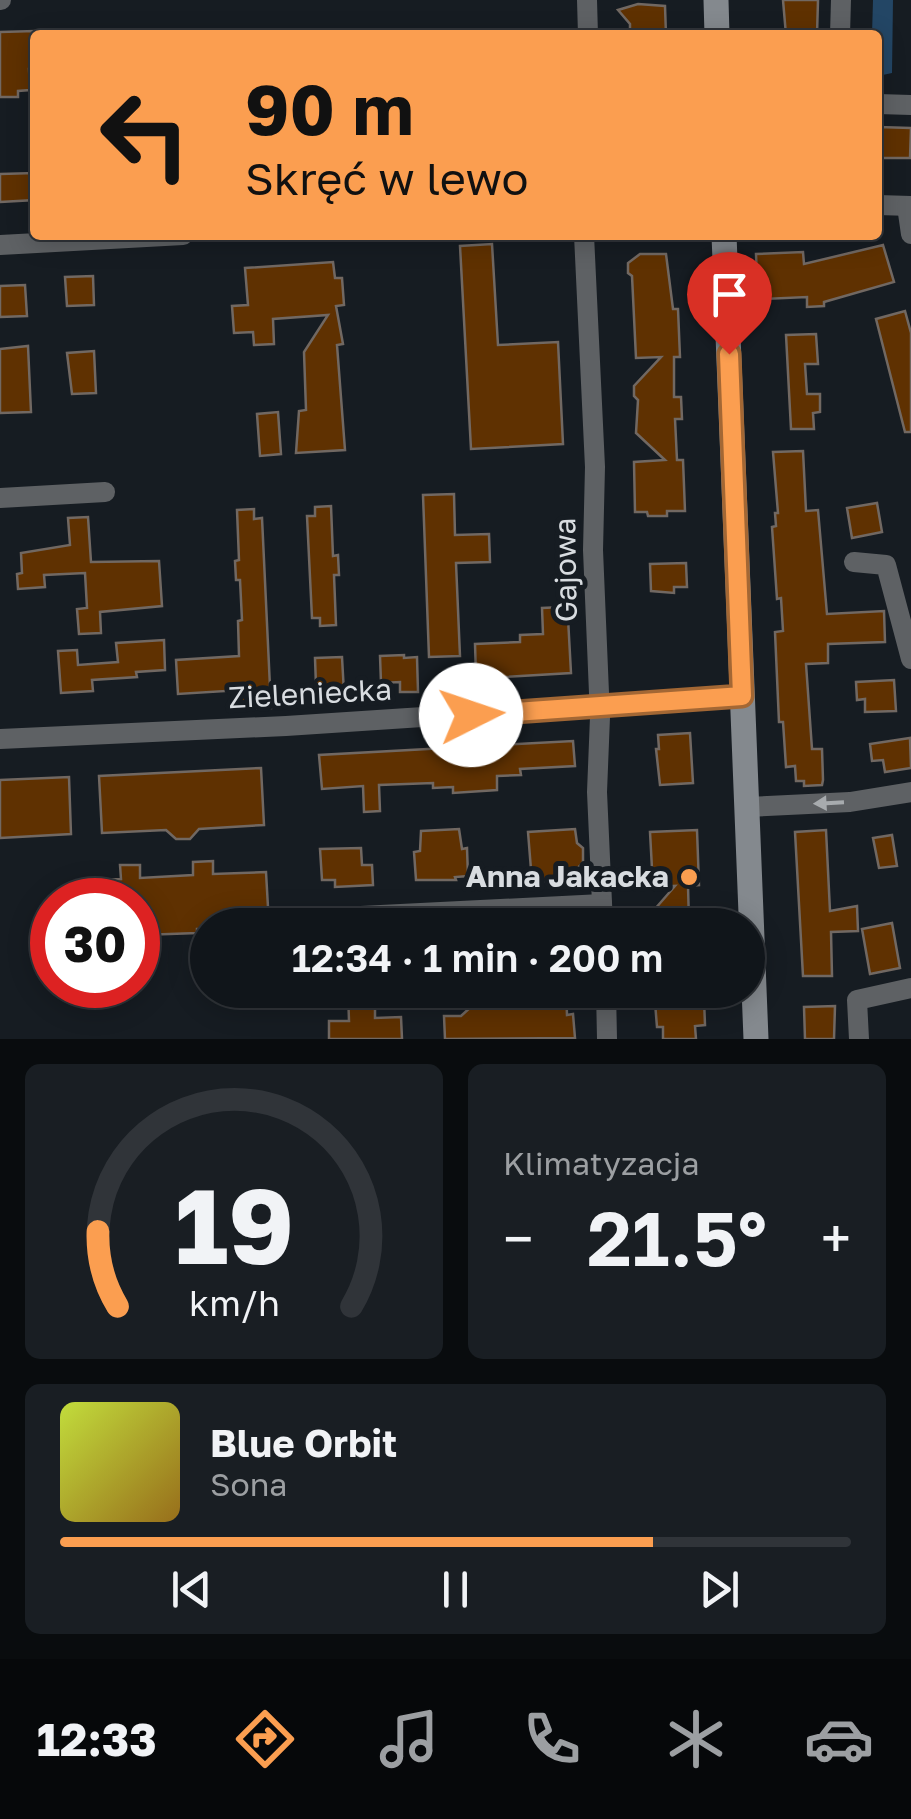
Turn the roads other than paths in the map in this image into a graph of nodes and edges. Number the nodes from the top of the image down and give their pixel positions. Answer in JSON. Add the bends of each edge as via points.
{"nodes":[{"id":1,"x":587,"y":0,"type":"edge"},
{"id":2,"x":716,"y":0,"type":"edge"},
{"id":3,"x":841,"y":0,"type":"edge"},
{"id":4,"x":588,"y":30,"type":"edge"},
{"id":5,"x":717,"y":30,"type":"edge"},
{"id":6,"x":840,"y":30,"type":"edge"},
{"id":7,"x":882,"y":104,"type":"edge"},
{"id":8,"x":911,"y":105,"type":"edge"},
{"id":9,"x":882,"y":206,"type":"edge"},
{"id":10,"x":909,"y":206,"type":"edge"},
{"id":11,"x":911,"y":234,"type":"edge"},
{"id":12,"x":92,"y":240,"type":"edge"},
{"id":13,"x":584,"y":240,"type":"edge"},
{"id":14,"x":724,"y":240,"type":"edge"},
{"id":15,"x":0,"y":245,"type":"edge"},
{"id":16,"x":105,"y":492,"type":"dead end"},
{"id":17,"x":0,"y":498,"type":"edge"},
{"id":18,"x":854,"y":562,"type":"dead end"},
{"id":19,"x":911,"y":659,"type":"edge"},
{"id":20,"x":742,"y":696,"type":"junction"},
{"id":21,"x":599,"y":707,"type":"junction"},
{"id":22,"x":0,"y":739,"type":"edge"},
{"id":23,"x":911,"y":792,"type":"edge"},
{"id":24,"x":747,"y":807,"type":"junction"},
{"id":25,"x":602,"y":908,"type":"edge"},
{"id":26,"x":911,"y":988,"type":"edge"},
{"id":27,"x":607,"y":1008,"type":"edge"},
{"id":28,"x":608,"y":1039,"type":"edge"},
{"id":29,"x":756,"y":1039,"type":"edge"},
{"id":30,"x":859,"y":1039,"type":"edge"}],
"edges":[{"from":1,"to":4,"type":"street"},
{"from":2,"to":5,"type":"street"},
{"from":3,"to":6,"type":"street"},
{"from":7,"to":8,"type":"street"},
{"from":9,"to":10,"type":"street"},
{"from":10,"to":11,"type":"street"},
{"from":12,"to":15,"type":"street"},
{"from":13,"to":21,"type":"street","name":"Gajowa"},
{"from":14,"to":20,"type":"street"},
{"from":16,"to":17,"type":"street"},
{"from":18,"to":19,"type":"street","via":[[886,565]]},
{"from":20,"to":21,"type":"street","name":"Zieleniecka"},
{"from":20,"to":24,"type":"street"},
{"from":21,"to":22,"type":"street","name":"Zieleniecka"},
{"from":21,"to":25,"type":"street","name":"Gajowa"},
{"from":23,"to":24,"type":"street","one_way":true},
{"from":24,"to":29,"type":"street"},
{"from":26,"to":30,"type":"street","via":[[857,1000]]},
{"from":27,"to":28,"type":"street"}]}
